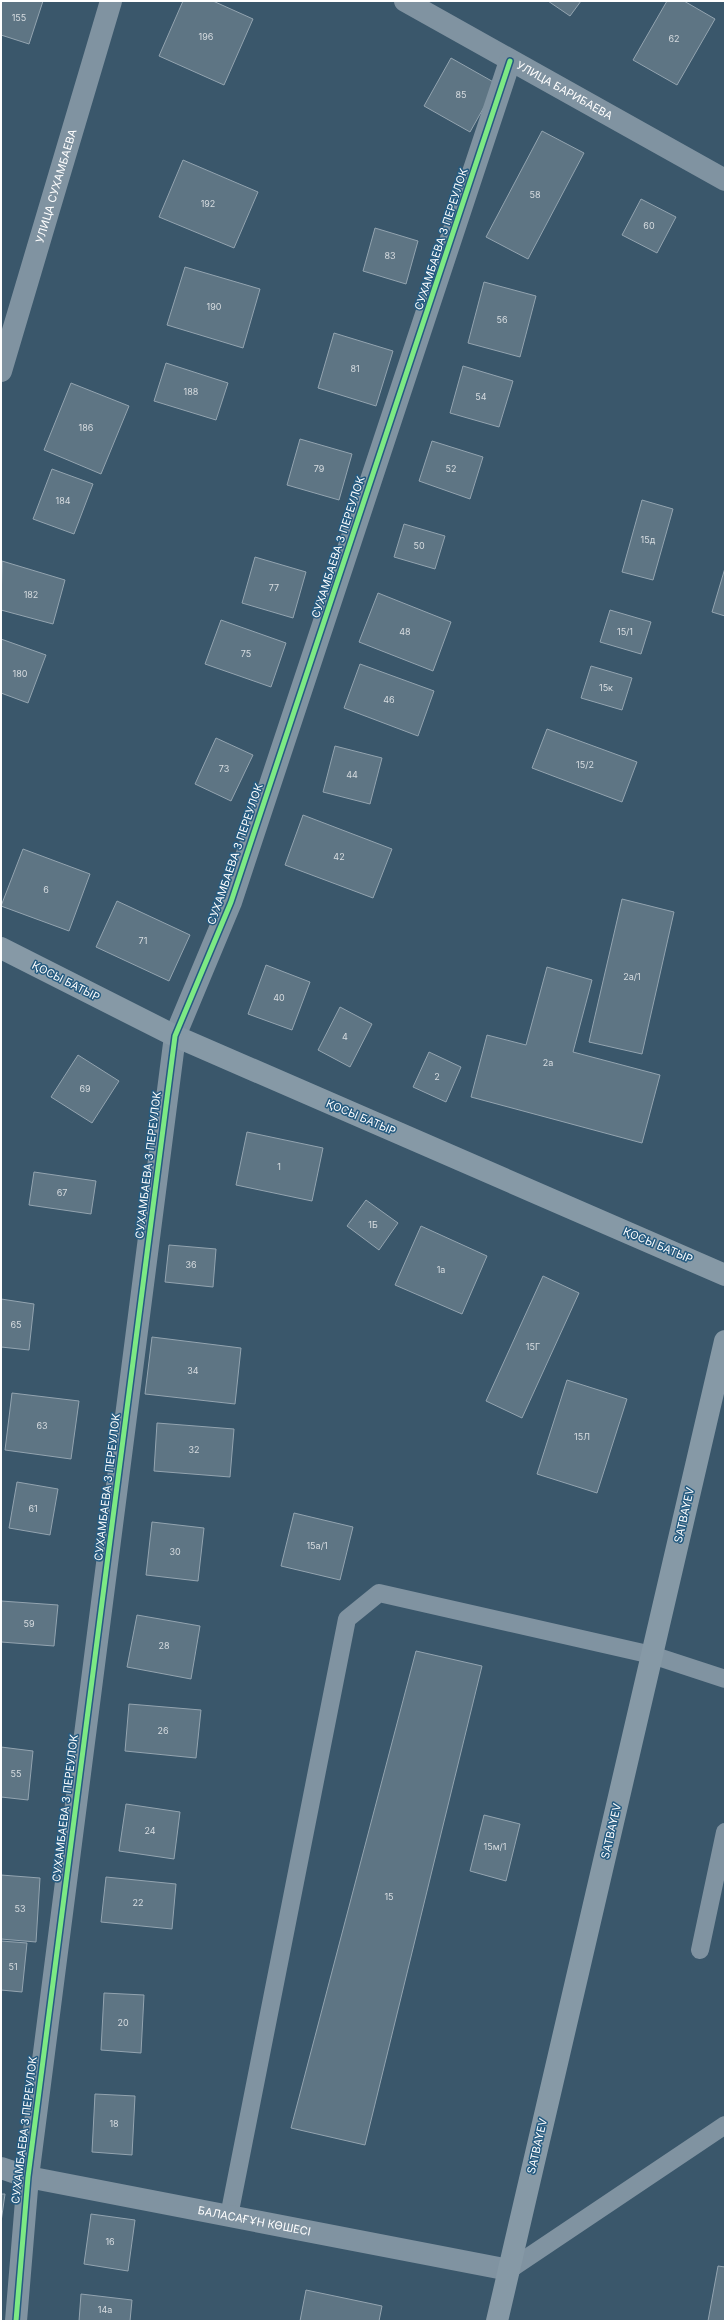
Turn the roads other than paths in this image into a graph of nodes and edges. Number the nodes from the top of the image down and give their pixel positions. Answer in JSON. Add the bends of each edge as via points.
{"nodes":[{"id":1,"x":111,"y":1,"type":"edge"},
{"id":2,"x":405,"y":1,"type":"edge"},
{"id":3,"x":510,"y":61,"type":"junction"},
{"id":4,"x":725,"y":180,"type":"edge"},
{"id":5,"x":1,"y":371,"type":"edge"},
{"id":6,"x":1,"y":948,"type":"edge"},
{"id":7,"x":175,"y":1036,"type":"junction"},
{"id":8,"x":725,"y":1275,"type":"edge"},
{"id":9,"x":725,"y":1341,"type":"edge"},
{"id":10,"x":652,"y":1656,"type":"junction"},
{"id":11,"x":725,"y":1678,"type":"edge"},
{"id":12,"x":725,"y":1832,"type":"edge"},
{"id":13,"x":700,"y":1950,"type":"dead end"},
{"id":14,"x":725,"y":2125,"type":"edge"},
{"id":15,"x":1,"y":2168,"type":"edge"},
{"id":16,"x":28,"y":2177,"type":"junction"},
{"id":17,"x":229,"y":2216,"type":"junction"},
{"id":18,"x":509,"y":2270,"type":"junction"},
{"id":19,"x":16,"y":2321,"type":"edge"},
{"id":20,"x":497,"y":2321,"type":"edge"}],
"edges":[{"from":1,"to":5,"type":"street","name":"УЛИЦА СУХАМБАЕВА"},
{"from":2,"to":3,"type":"street","name":"УЛИЦА БАРИБАЕВА"},
{"from":3,"to":4,"type":"street","name":"УЛИЦА БАРИБАЕВА"},
{"from":3,"to":7,"type":"street","name":"СУХАМБАЕВА 3 ПЕРЕУЛОК","via":[[233,895]]},
{"from":6,"to":7,"type":"street","name":"ҚОСЫ БАТЫР"},
{"from":7,"to":8,"type":"street","name":"ҚОСЫ БАТЫР"},
{"from":7,"to":16,"type":"street","name":"СУХАМБАЕВА 3 ПЕРЕУЛОК"},
{"from":9,"to":10,"type":"street","name":"SATBAYEV"},
{"from":10,"to":11,"type":"lane"},
{"from":10,"to":17,"type":"lane","via":[[378,1593],[347,1619]]},
{"from":10,"to":18,"type":"street","name":"SATBAYEV"},
{"from":12,"to":13,"type":"lane"},
{"from":14,"to":18,"type":"lane"},
{"from":15,"to":16,"type":"street","name":"БАЛАСАҒҰН КӨШЕСІ"},
{"from":16,"to":17,"type":"street","name":"БАЛАСАҒҰН КӨШЕСІ"},
{"from":16,"to":19,"type":"street","name":"СУХАМБАЕВА 3 ПЕРЕУЛОК"},
{"from":17,"to":18,"type":"street","name":"БАЛАСАҒҰН КӨШЕСІ"},
{"from":18,"to":20,"type":"street","name":"SATBAYEV"}]}
